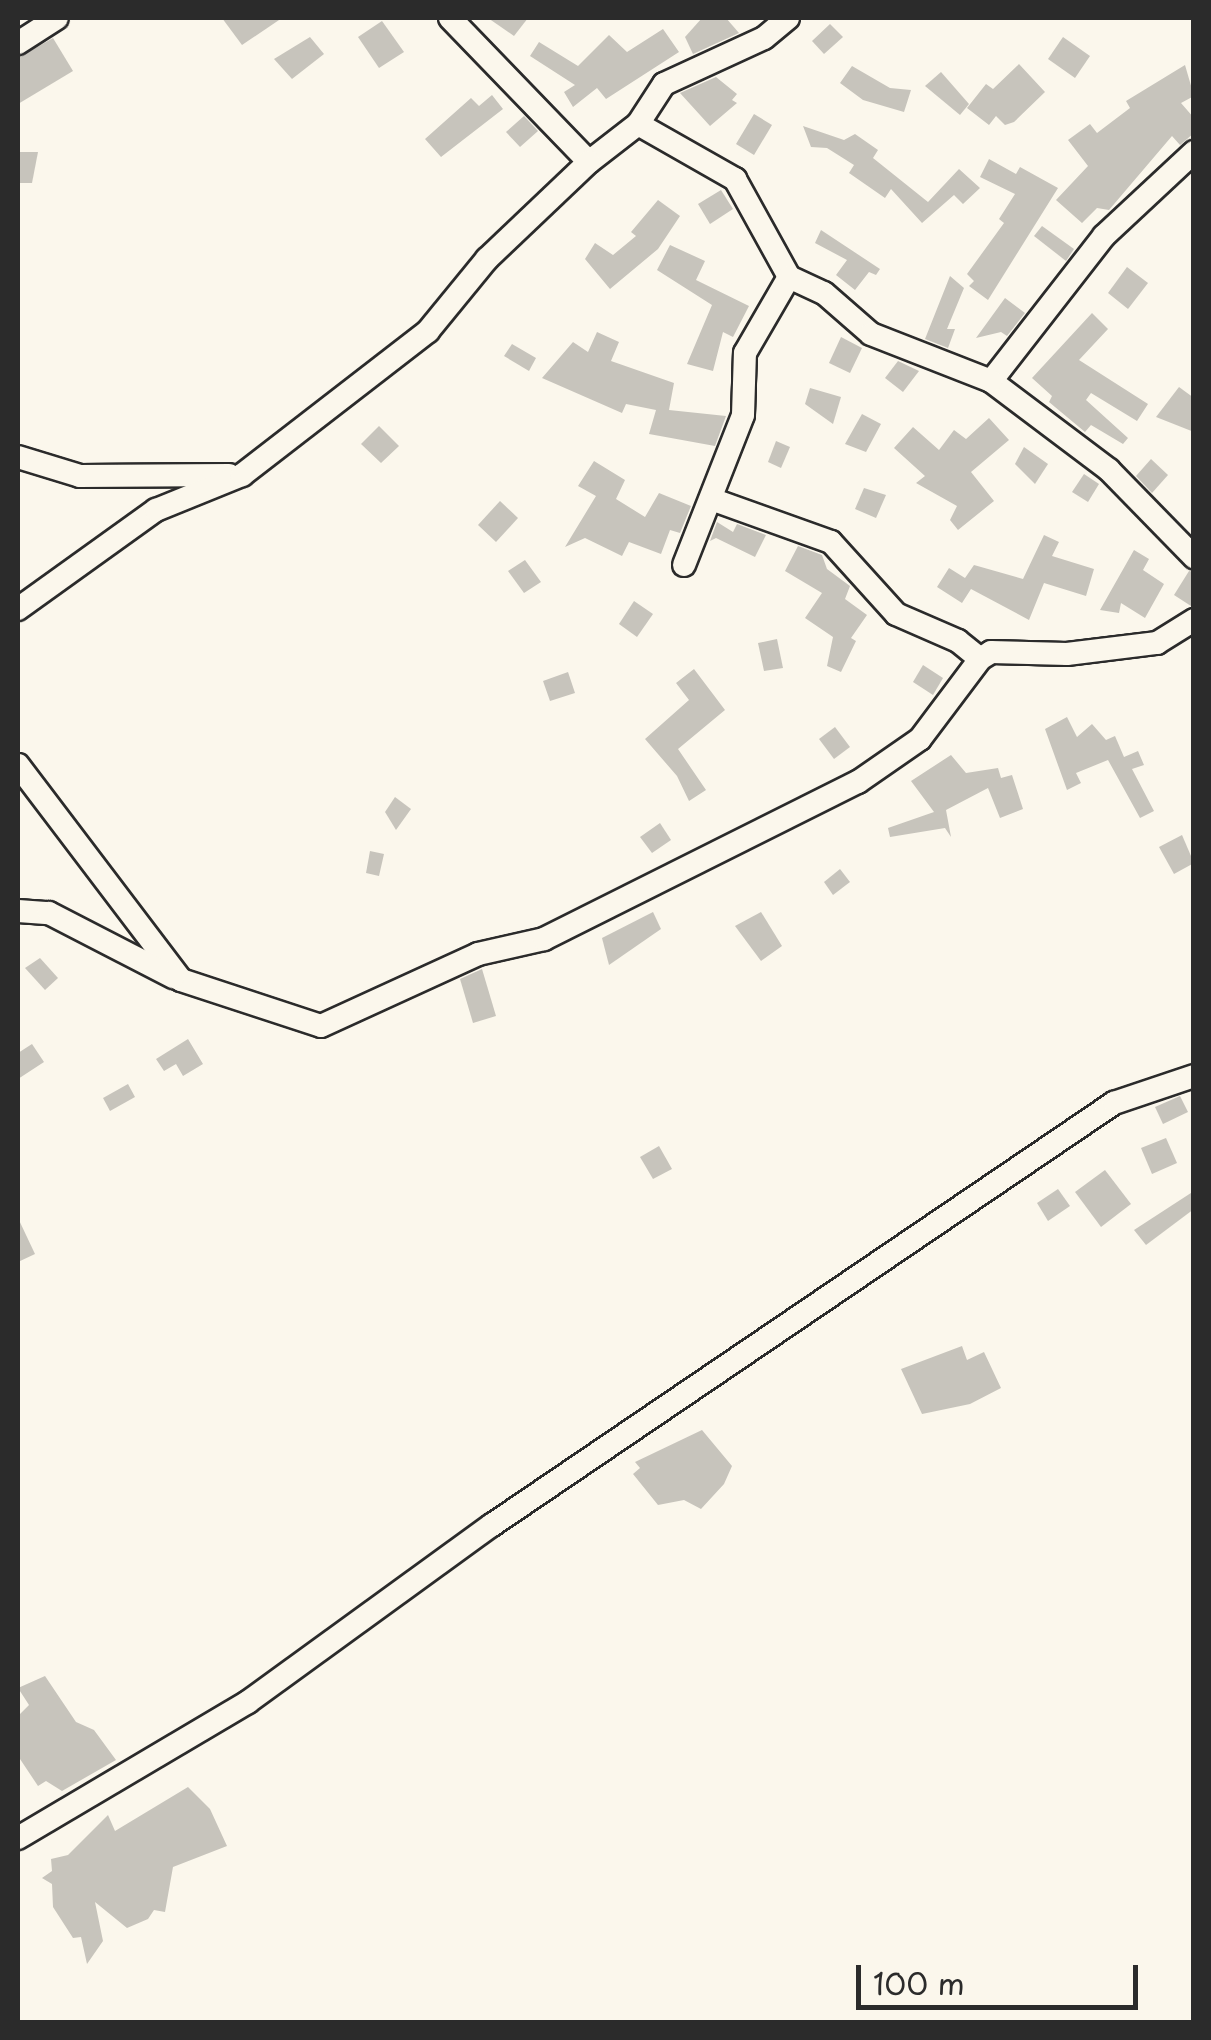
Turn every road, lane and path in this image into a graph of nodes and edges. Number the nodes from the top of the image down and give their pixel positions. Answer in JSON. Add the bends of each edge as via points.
{"nodes":[{"id":1,"x":57,"y":18,"type":"edge"},
{"id":2,"x":450,"y":18,"type":"edge"},
{"id":3,"x":788,"y":18,"type":"edge"},
{"id":4,"x":18,"y":43,"type":"edge"},
{"id":5,"x":638,"y":124,"type":"junction"},
{"id":6,"x":1194,"y":152,"type":"edge"},
{"id":7,"x":589,"y":162,"type":"junction"},
{"id":8,"x":789,"y":277,"type":"junction"},
{"id":9,"x":991,"y":381,"type":"junction"},
{"id":10,"x":18,"y":457,"type":"edge"},
{"id":11,"x":242,"y":475,"type":"junction"},
{"id":12,"x":711,"y":499,"type":"junction"},
{"id":13,"x":1194,"y":557,"type":"edge"},
{"id":14,"x":684,"y":564,"type":"dead end"},
{"id":15,"x":18,"y":609,"type":"edge"},
{"id":16,"x":1194,"y":620,"type":"edge"},
{"id":17,"x":980,"y":659,"type":"junction"},
{"id":18,"x":18,"y":765,"type":"edge"},
{"id":19,"x":18,"y":910,"type":"edge"},
{"id":20,"x":181,"y":980,"type":"junction"},
{"id":21,"x":1194,"y":1076,"type":"edge"},
{"id":22,"x":18,"y":1838,"type":"edge"}],
"edges":[{"from":1,"to":4,"type":"street"},
{"from":2,"to":7,"type":"street"},
{"from":3,"to":5,"type":"street","via":[[764,38],[664,84]]},
{"from":5,"to":7,"type":"street"},
{"from":5,"to":8,"type":"street","via":[[736,178]]},
{"from":6,"to":9,"type":"street","via":[[1104,236]]},
{"from":7,"to":11,"type":"street","via":[[488,259],[428,331]]},
{"from":8,"to":9,"type":"street","via":[[824,294],[871,334]]},
{"from":8,"to":12,"type":"street","via":[[745,352],[743,415]]},
{"from":9,"to":13,"type":"street","via":[[1109,470]]},
{"from":10,"to":11,"type":"street","via":[[80,476]]},
{"from":11,"to":15,"type":"street","via":[[156,510]]},
{"from":12,"to":14,"type":"street"},
{"from":12,"to":17,"type":"street","via":[[832,542],[896,614],[958,641]]},
{"from":16,"to":17,"type":"street","via":[[1157,643],[1067,654],[991,652]]},
{"from":17,"to":20,"type":"street","via":[[920,738],[858,782],[544,939],[478,954],[321,1026]]},
{"from":18,"to":20,"type":"street"},
{"from":19,"to":20,"type":"street","via":[[49,913]]},
{"from":21,"to":22,"type":"street","via":[[1114,1103],[492,1524],[248,1702]]}]}
